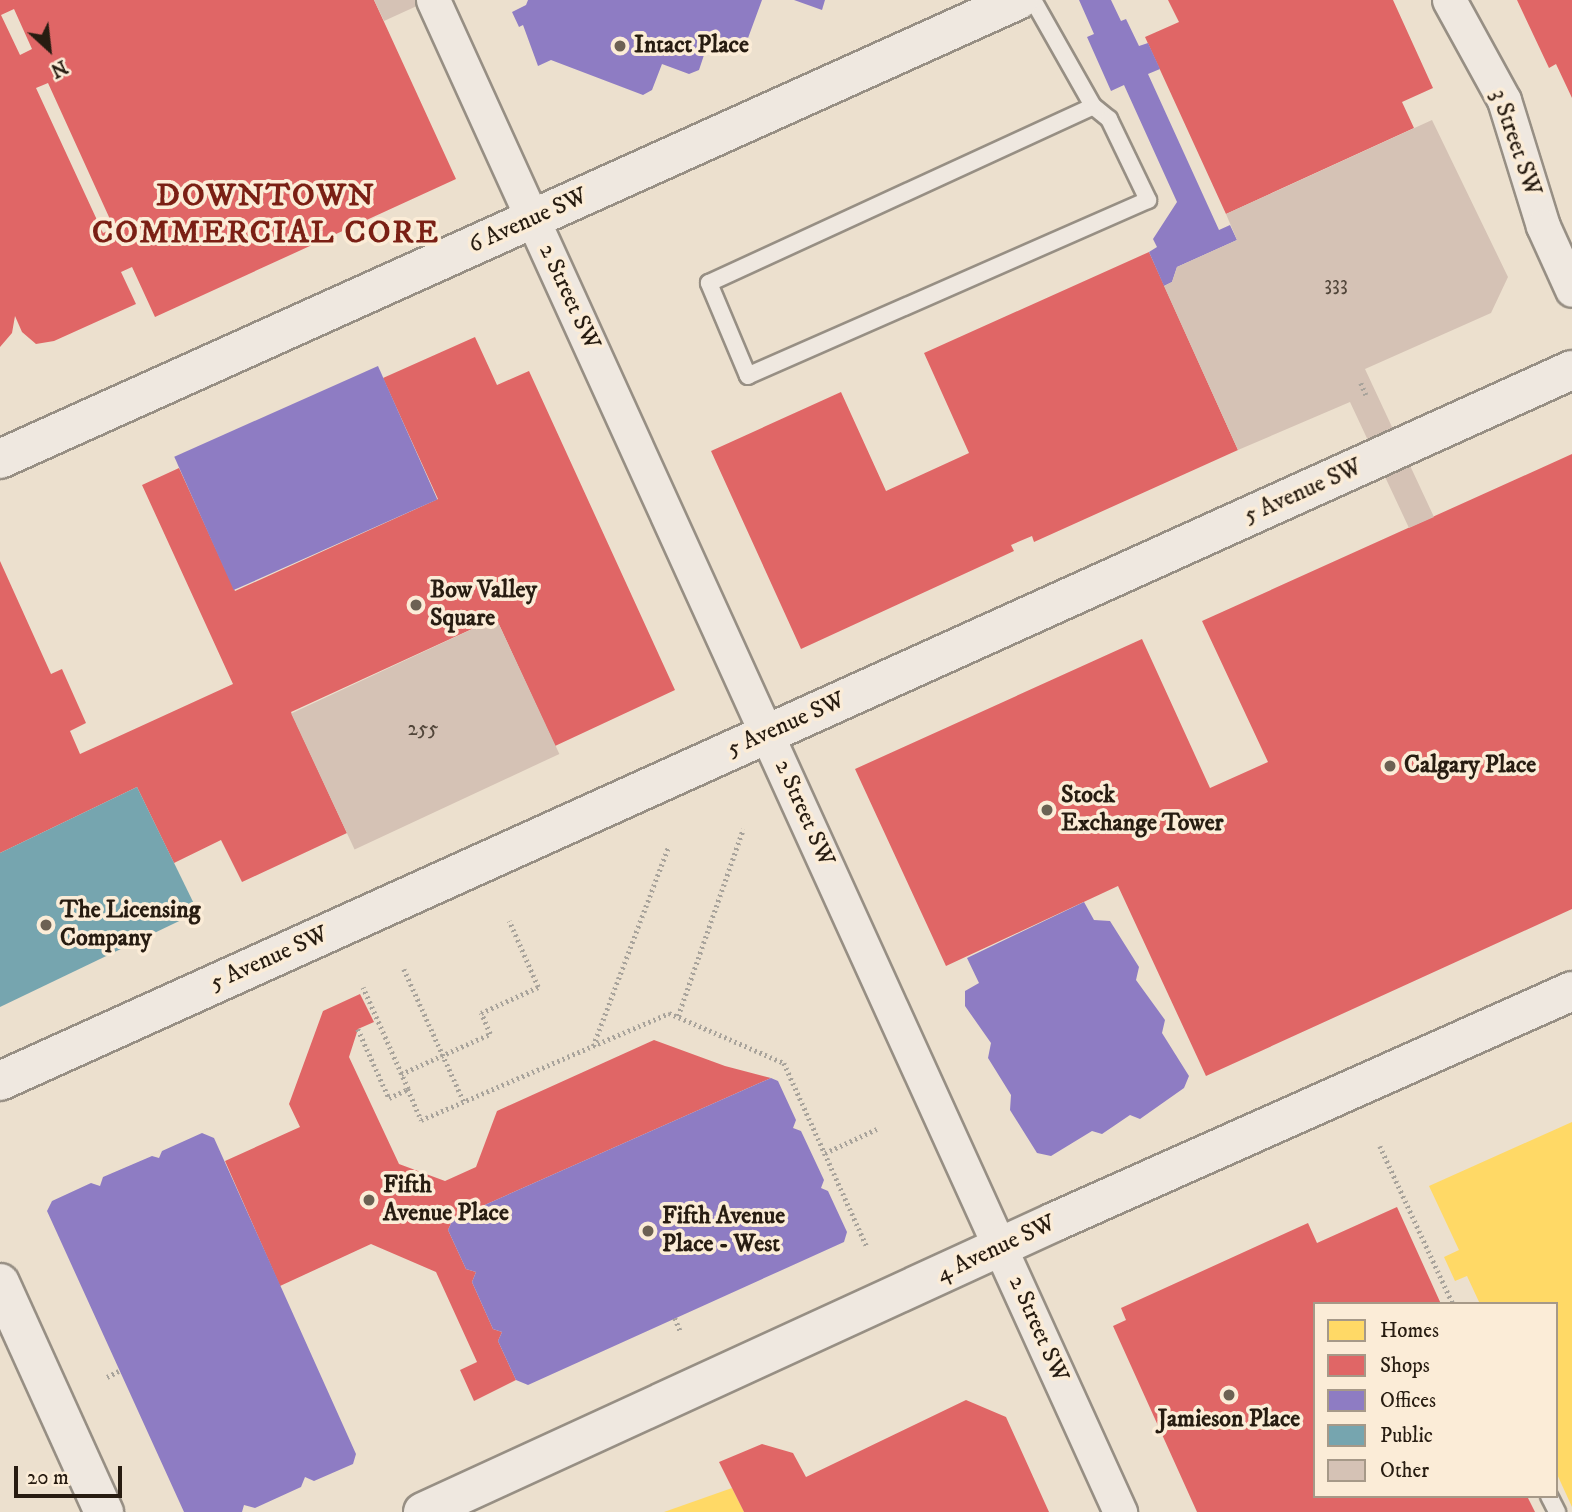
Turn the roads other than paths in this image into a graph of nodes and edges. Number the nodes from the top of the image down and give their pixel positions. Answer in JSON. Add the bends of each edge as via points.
{"nodes":[{"id":1,"x":433,"y":0,"type":"edge"},
{"id":2,"x":1018,"y":0,"type":"edge"},
{"id":3,"x":1033,"y":0,"type":"edge"},
{"id":4,"x":1449,"y":0,"type":"edge"},
{"id":5,"x":1093,"y":106,"type":"junction"},
{"id":6,"x":533,"y":219,"type":"junction"},
{"id":7,"x":1572,"y":290,"type":"edge"},
{"id":8,"x":1572,"y":370,"type":"edge"},
{"id":9,"x":0,"y":459,"type":"edge"},
{"id":10,"x":768,"y":733,"type":"junction"},
{"id":11,"x":1572,"y":991,"type":"edge"},
{"id":12,"x":0,"y":1081,"type":"edge"},
{"id":13,"x":1001,"y":1247,"type":"junction"},
{"id":14,"x":0,"y":1283,"type":"edge"},
{"id":15,"x":104,"y":1512,"type":"edge"},
{"id":16,"x":423,"y":1512,"type":"edge"},
{"id":17,"x":1120,"y":1512,"type":"edge"}],
"edges":[{"from":1,"to":6,"type":"street","name":"2 Street SW"},
{"from":2,"to":6,"type":"main road","name":"6 Avenue SW"},
{"from":3,"to":5,"type":"lane"},
{"from":4,"to":7,"type":"street","name":"3 Street SW","via":[[1504,100],[1543,226]]},
{"from":5,"to":5,"type":"lane","via":[[1109,118],[1148,200],[748,376],[709,283]]},
{"from":6,"to":9,"type":"main road","name":"6 Avenue SW"},
{"from":6,"to":10,"type":"street","name":"2 Street SW"},
{"from":8,"to":10,"type":"main road","name":"5 Avenue SW"},
{"from":10,"to":12,"type":"main road","name":"5 Avenue SW"},
{"from":10,"to":13,"type":"street","name":"2 Street SW"},
{"from":11,"to":13,"type":"main road","name":"4 Avenue SW"},
{"from":13,"to":16,"type":"main road","name":"4 Avenue SW"},
{"from":13,"to":17,"type":"street","name":"2 Street SW"},
{"from":14,"to":15,"type":"main road"}]}
